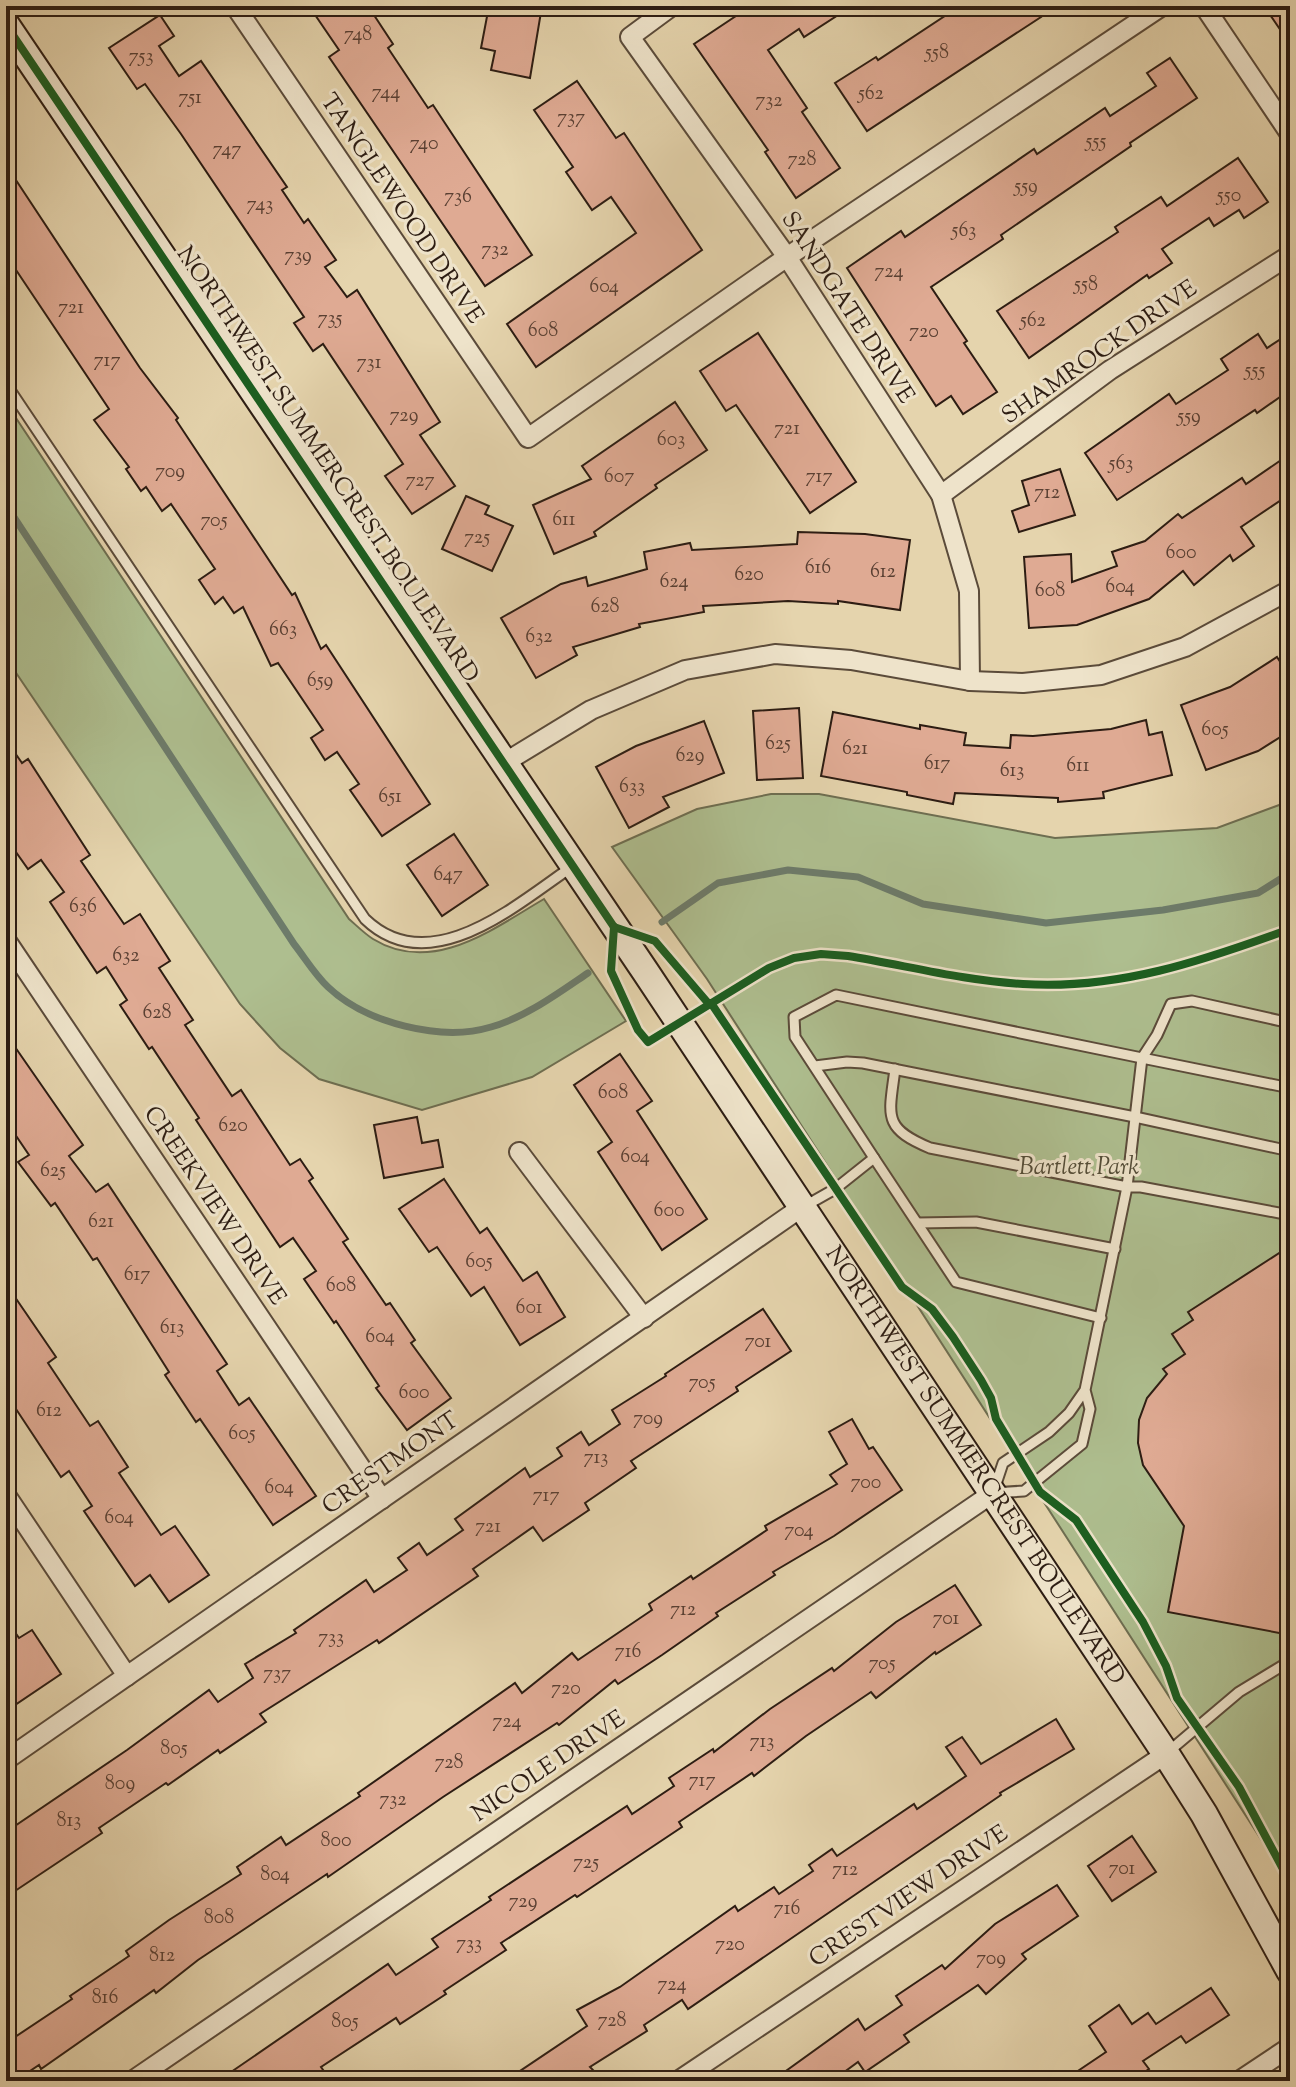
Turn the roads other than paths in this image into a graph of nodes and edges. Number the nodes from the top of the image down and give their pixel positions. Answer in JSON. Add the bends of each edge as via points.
{"nodes":[{"id":1,"x":235,"y":6,"type":"edge"},
{"id":2,"x":672,"y":6,"type":"edge"},
{"id":3,"x":1162,"y":6,"type":"edge"},
{"id":4,"x":1204,"y":6,"type":"edge"},
{"id":5,"x":6,"y":25,"type":"edge"},
{"id":6,"x":1290,"y":134,"type":"edge"},
{"id":7,"x":1290,"y":255,"type":"edge"},
{"id":8,"x":787,"y":257,"type":"junction"},
{"id":9,"x":6,"y":384,"type":"edge"},
{"id":10,"x":941,"y":495,"type":"junction"},
{"id":11,"x":1290,"y":590,"type":"edge"},
{"id":12,"x":970,"y":681,"type":"junction"},
{"id":13,"x":504,"y":763,"type":"junction"},
{"id":14,"x":573,"y":866,"type":"junction"},
{"id":15,"x":6,"y":940,"type":"edge"},
{"id":16,"x":1290,"y":1023,"type":"edge"},
{"id":17,"x":1142,"y":1058,"type":"junction"},
{"id":18,"x":815,"y":1066,"type":"junction"},
{"id":19,"x":895,"y":1069,"type":"junction"},
{"id":20,"x":1290,"y":1088,"type":"edge"},
{"id":21,"x":1135,"y":1117,"type":"junction"},
{"id":22,"x":1290,"y":1151,"type":"edge"},
{"id":23,"x":519,"y":1152,"type":"dead end"},
{"id":24,"x":874,"y":1158,"type":"junction"},
{"id":25,"x":1127,"y":1187,"type":"junction"},
{"id":26,"x":802,"y":1207,"type":"junction"},
{"id":27,"x":1290,"y":1215,"type":"edge"},
{"id":28,"x":918,"y":1223,"type":"junction"},
{"id":29,"x":1115,"y":1249,"type":"junction"},
{"id":30,"x":644,"y":1318,"type":"junction"},
{"id":31,"x":1101,"y":1318,"type":"junction"},
{"id":32,"x":1085,"y":1390,"type":"junction"},
{"id":33,"x":993,"y":1493,"type":"junction"},
{"id":34,"x":6,"y":1495,"type":"edge"},
{"id":35,"x":382,"y":1499,"type":"junction"},
{"id":36,"x":1290,"y":1661,"type":"edge"},
{"id":37,"x":127,"y":1676,"type":"junction"},
{"id":38,"x":1166,"y":1754,"type":"junction"},
{"id":39,"x":6,"y":1760,"type":"edge"},
{"id":40,"x":1290,"y":1971,"type":"edge"},
{"id":41,"x":1290,"y":2047,"type":"edge"},
{"id":42,"x":132,"y":2081,"type":"edge"},
{"id":43,"x":678,"y":2081,"type":"edge"},
{"id":44,"x":1239,"y":2081,"type":"edge"}],
"edges":[{"from":1,"to":8,"type":"street","name":"TANGLEWOOD DRIVE","via":[[528,438]]},
{"from":2,"to":8,"type":"street","name":"SANDGATE DRIVE","via":[[630,37]]},
{"from":3,"to":8,"type":"street"},
{"from":4,"to":6,"type":"street"},
{"from":5,"to":13,"type":"street","name":"NORTHWEST SUMMERCREST BOULEVARD"},
{"from":7,"to":10,"type":"street","name":"SHAMROCK DRIVE","via":[[1110,370]]},
{"from":8,"to":10,"type":"street","name":"SANDGATE DRIVE"},
{"from":9,"to":14,"type":"lane","via":[[365,919],[379,932],[418,943],[459,937]]},
{"from":10,"to":12,"type":"street","name":"SANDGATE DRIVE","via":[[969,591]]},
{"from":11,"to":12,"type":"street","via":[[1185,647],[1101,675],[1023,683]]},
{"from":12,"to":13,"type":"street","via":[[851,660],[775,654],[685,670],[591,710]]},
{"from":13,"to":14,"type":"street","name":"NORTHWEST SUMMERCREST BOULEVARD"},
{"from":14,"to":26,"type":"street","name":"NORTHWEST SUMMERCREST BOULEVARD"},
{"from":15,"to":35,"type":"street","name":"CREEKVIEW DRIVE"},
{"from":16,"to":17,"type":"lane","via":[[1192,1001],[1171,1004]]},
{"from":17,"to":18,"type":"lane","via":[[836,995],[794,1017],[795,1037]]},
{"from":17,"to":20,"type":"lane"},
{"from":17,"to":21,"type":"lane"},
{"from":18,"to":19,"type":"lane","via":[[847,1062]]},
{"from":18,"to":24,"type":"lane"},
{"from":19,"to":21,"type":"lane"},
{"from":19,"to":25,"type":"lane","via":[[890,1111],[894,1127],[912,1140]]},
{"from":21,"to":22,"type":"lane"},
{"from":21,"to":25,"type":"lane"},
{"from":23,"to":30,"type":"street"},
{"from":24,"to":26,"type":"lane"},
{"from":24,"to":28,"type":"lane"},
{"from":25,"to":27,"type":"lane"},
{"from":25,"to":29,"type":"lane"},
{"from":26,"to":30,"type":"street","name":"CRESTMONT"},
{"from":26,"to":33,"type":"street","name":"NORTHWEST SUMMERCREST BOULEVARD"},
{"from":28,"to":29,"type":"lane","via":[[976,1222]]},
{"from":28,"to":31,"type":"lane","via":[[956,1282]]},
{"from":29,"to":31,"type":"lane"},
{"from":30,"to":35,"type":"street","name":"CRESTMONT"},
{"from":31,"to":32,"type":"lane"},
{"from":32,"to":33,"type":"lane","via":[[1049,1432],[1003,1463]]},
{"from":32,"to":33,"type":"lane","via":[[1090,1409],[1082,1444],[1024,1491]]},
{"from":33,"to":38,"type":"street","name":"NORTHWEST SUMMERCREST BOULEVARD"},
{"from":33,"to":42,"type":"street","name":"NICOLE DRIVE"},
{"from":34,"to":37,"type":"street"},
{"from":35,"to":37,"type":"street","name":"CRESTMONT"},
{"from":36,"to":38,"type":"lane","via":[[1239,1692]]},
{"from":37,"to":39,"type":"street","name":"CRESTMONT"},
{"from":38,"to":40,"type":"street","name":"NORTHWEST SUMMERCREST BOULEVARD"},
{"from":38,"to":43,"type":"street","name":"CRESTVIEW DRIVE"},
{"from":41,"to":44,"type":"street"}]}
